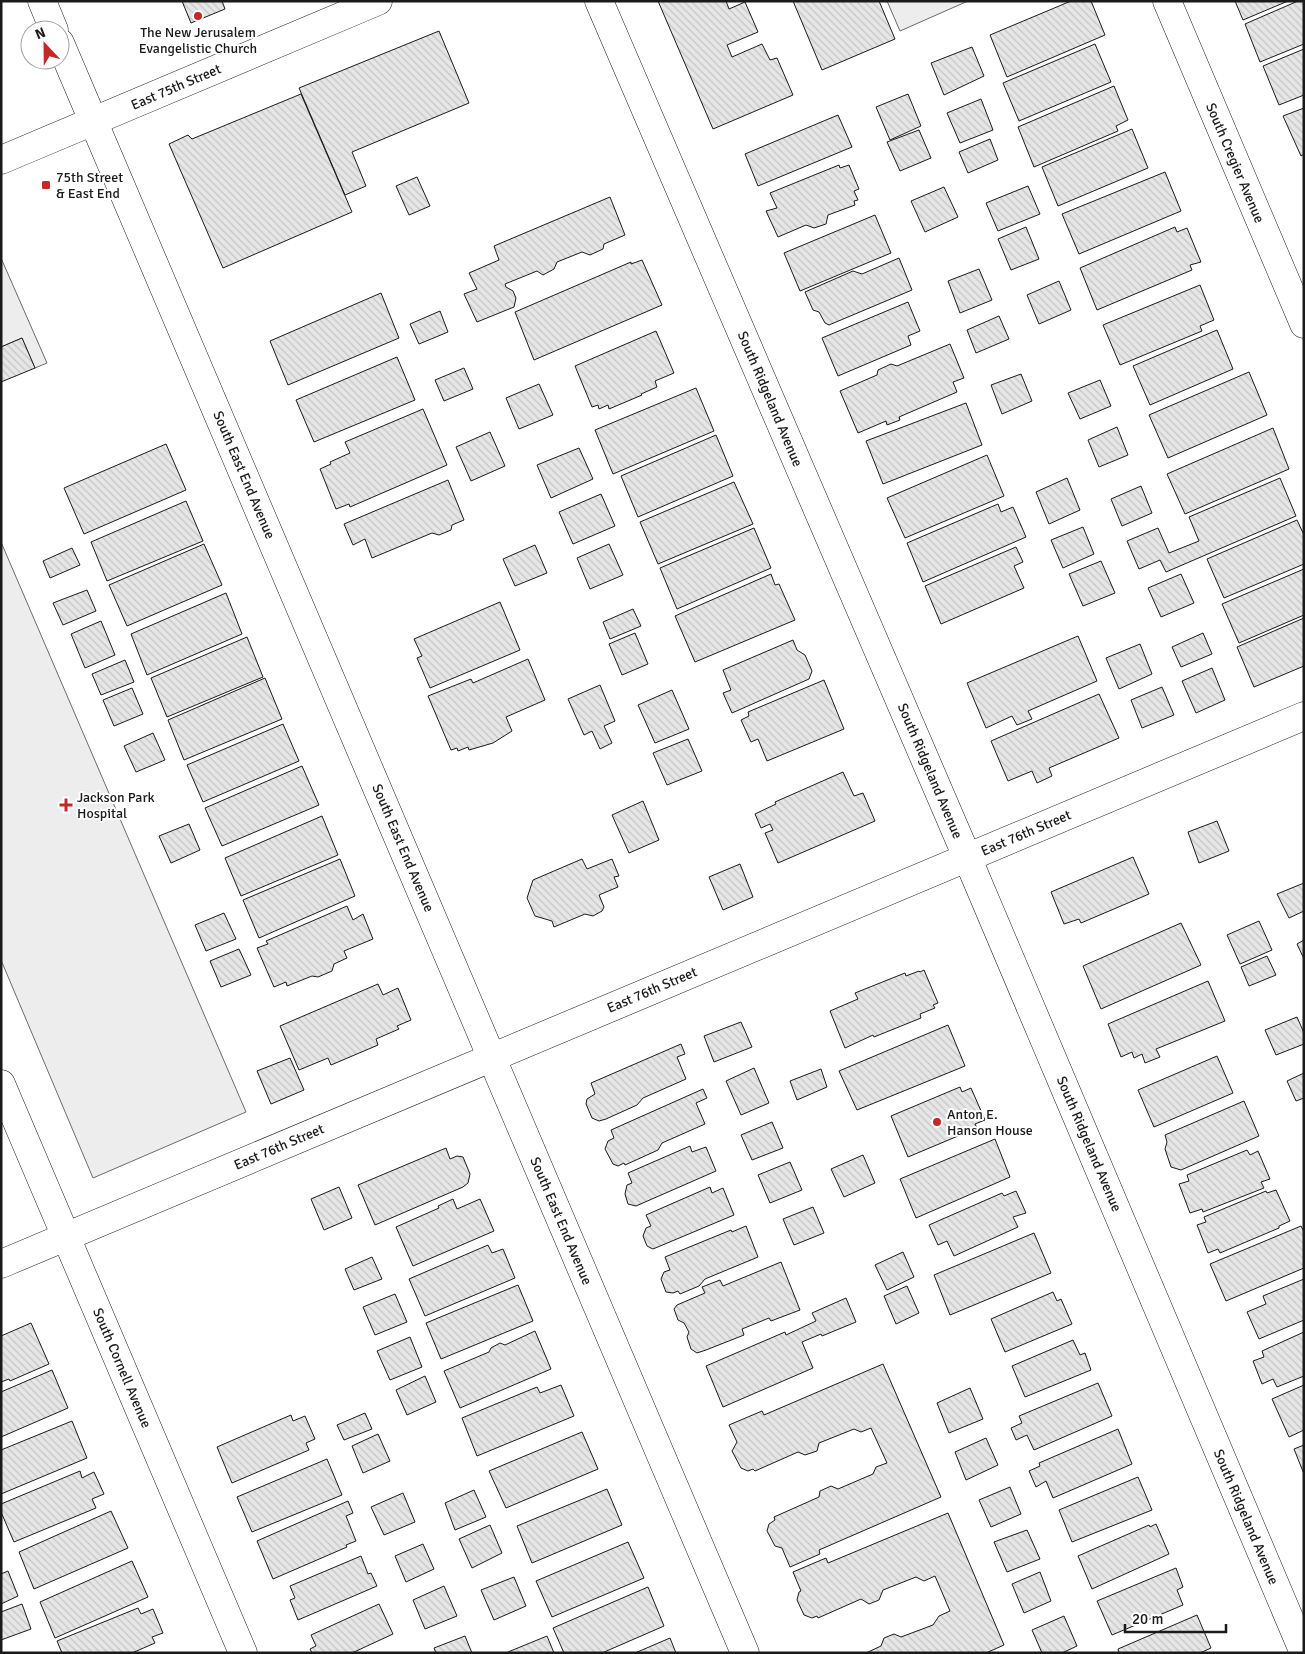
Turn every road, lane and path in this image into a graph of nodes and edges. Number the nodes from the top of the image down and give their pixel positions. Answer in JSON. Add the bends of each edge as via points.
{"nodes":[{"id":1,"x":42,"y":1,"type":"edge"},
{"id":2,"x":378,"y":1,"type":"edge"},
{"id":3,"x":599,"y":1,"type":"edge"},
{"id":4,"x":1167,"y":1,"type":"edge"},
{"id":5,"x":50,"y":20,"type":"edge"},
{"id":6,"x":70,"y":66,"type":"edge"},
{"id":7,"x":94,"y":121,"type":"junction"},
{"id":8,"x":1,"y":160,"type":"edge"},
{"id":9,"x":1304,"y":324,"type":"edge"},
{"id":10,"x":1304,"y":716,"type":"edge"},
{"id":11,"x":968,"y":857,"type":"junction"},
{"id":12,"x":492,"y":1057,"type":"junction"},
{"id":13,"x":1,"y":1084,"type":"edge"},
{"id":14,"x":67,"y":1237,"type":"junction"},
{"id":15,"x":1,"y":1264,"type":"edge"},
{"id":16,"x":244,"y":1653,"type":"edge"},
{"id":17,"x":745,"y":1653,"type":"edge"},
{"id":18,"x":1304,"y":1653,"type":"edge"}],
"edges":[{"from":1,"to":5,"type":"street"},
{"from":2,"to":7,"type":"street","name":"East 75th Street"},
{"from":3,"to":11,"type":"street","name":"South Ridgeland Avenue"},
{"from":4,"to":9,"type":"street","name":"South Cregier Avenue"},
{"from":6,"to":7,"type":"street","name":"South East End Avenue"},
{"from":7,"to":8,"type":"street","name":"East 75th Street"},
{"from":7,"to":12,"type":"street","name":"South East End Avenue"},
{"from":10,"to":11,"type":"street","name":"East 76th Street"},
{"from":11,"to":12,"type":"street","name":"East 76th Street"},
{"from":11,"to":18,"type":"street","name":"South Ridgeland Avenue"},
{"from":12,"to":14,"type":"street","name":"East 76th Street"},
{"from":12,"to":17,"type":"street","name":"South East End Avenue"},
{"from":13,"to":14,"type":"street","name":"South Cornell Avenue"},
{"from":14,"to":15,"type":"street","name":"East 76th Street"},
{"from":14,"to":16,"type":"street","name":"South Cornell Avenue"}]}
